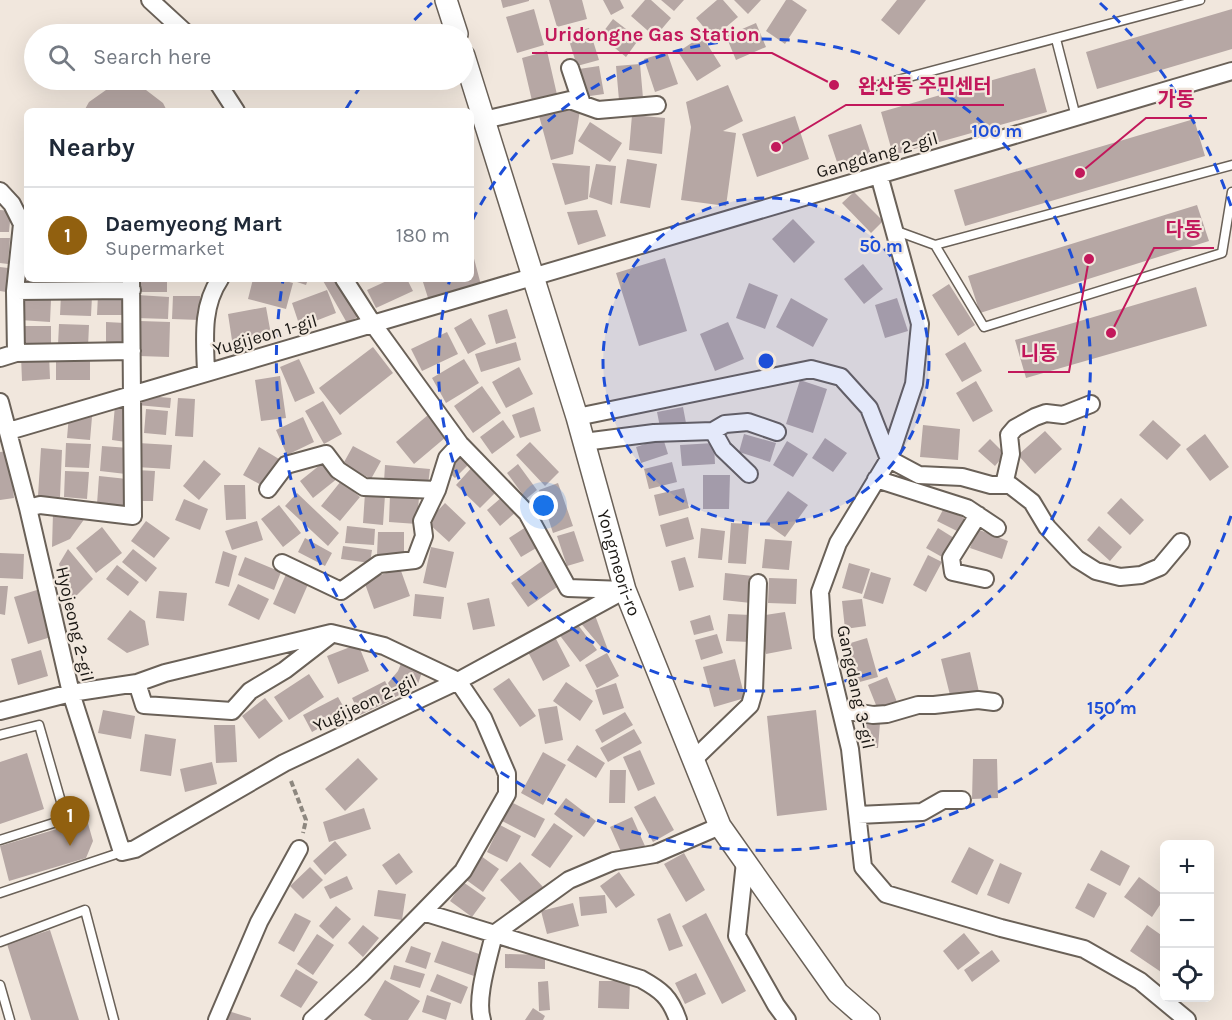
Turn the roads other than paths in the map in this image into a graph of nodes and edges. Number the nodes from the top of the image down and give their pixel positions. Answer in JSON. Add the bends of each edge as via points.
{"nodes":[{"id":1,"x":150,"y":0,"type":"edge"},
{"id":2,"x":446,"y":0,"type":"edge"},
{"id":3,"x":1200,"y":0,"type":"edge"},
{"id":4,"x":176,"y":24,"type":"edge"},
{"id":5,"x":454,"y":24,"type":"edge"},
{"id":6,"x":1056,"y":39,"type":"junction"},
{"id":7,"x":570,"y":68,"type":"dead end"},
{"id":8,"x":1232,"y":71,"type":"edge"},
{"id":9,"x":875,"y":86,"type":"dead end"},
{"id":10,"x":474,"y":88,"type":"edge"},
{"id":11,"x":222,"y":90,"type":"edge"},
{"id":12,"x":582,"y":104,"type":"junction"},
{"id":13,"x":657,"y":105,"type":"dead end"},
{"id":14,"x":234,"y":108,"type":"edge"},
{"id":15,"x":1076,"y":117,"type":"junction"},
{"id":16,"x":484,"y":120,"type":"junction"},
{"id":17,"x":1232,"y":165,"type":"edge"},
{"id":18,"x":879,"y":175,"type":"junction"},
{"id":19,"x":0,"y":191,"type":"edge"},
{"id":20,"x":1232,"y":192,"type":"edge"},
{"id":21,"x":24,"y":224,"type":"edge"},
{"id":22,"x":894,"y":230,"type":"junction"},
{"id":23,"x":935,"y":245,"type":"junction"},
{"id":24,"x":533,"y":277,"type":"junction"},
{"id":25,"x":218,"y":282,"type":"edge"},
{"id":26,"x":346,"y":282,"type":"edge"},
{"id":27,"x":131,"y":285,"type":"edge"},
{"id":28,"x":15,"y":291,"type":"junction"},
{"id":29,"x":373,"y":324,"type":"junction"},
{"id":30,"x":132,"y":351,"type":"junction"},
{"id":31,"x":8,"y":355,"type":"edge"},
{"id":32,"x":206,"y":373,"type":"junction"},
{"id":33,"x":133,"y":394,"type":"junction"},
{"id":34,"x":0,"y":402,"type":"edge"},
{"id":35,"x":1091,"y":404,"type":"dead end"},
{"id":36,"x":577,"y":417,"type":"junction"},
{"id":37,"x":9,"y":431,"type":"junction"},
{"id":38,"x":713,"y":431,"type":"junction"},
{"id":39,"x":777,"y":432,"type":"dead end"},
{"id":40,"x":584,"y":442,"type":"junction"},
{"id":41,"x":460,"y":444,"type":"junction"},
{"id":42,"x":889,"y":459,"type":"junction"},
{"id":43,"x":749,"y":474,"type":"dead end"},
{"id":44,"x":876,"y":479,"type":"junction"},
{"id":45,"x":1004,"y":485,"type":"junction"},
{"id":46,"x":268,"y":489,"type":"dead end"},
{"id":47,"x":437,"y":490,"type":"junction"},
{"id":48,"x":28,"y":508,"type":"junction"},
{"id":49,"x":978,"y":515,"type":"junction"},
{"id":50,"x":997,"y":528,"type":"dead end"},
{"id":51,"x":1181,"y":542,"type":"dead end"},
{"id":52,"x":282,"y":563,"type":"dead end"},
{"id":53,"x":985,"y":579,"type":"dead end"},
{"id":54,"x":758,"y":583,"type":"dead end"},
{"id":55,"x":625,"y":590,"type":"junction"},
{"id":56,"x":331,"y":633,"type":"junction"},
{"id":57,"x":458,"y":681,"type":"junction"},
{"id":58,"x":137,"y":683,"type":"junction"},
{"id":59,"x":71,"y":693,"type":"junction"},
{"id":60,"x":994,"y":702,"type":"dead end"},
{"id":61,"x":842,"y":710,"type":"junction"},
{"id":62,"x":0,"y":711,"type":"edge"},
{"id":63,"x":0,"y":735,"type":"edge"},
{"id":64,"x":693,"y":760,"type":"junction"},
{"id":65,"x":962,"y":800,"type":"dead end"},
{"id":66,"x":858,"y":815,"type":"junction"},
{"id":67,"x":720,"y":826,"type":"junction"},
{"id":68,"x":0,"y":840,"type":"edge"},
{"id":69,"x":299,"y":849,"type":"road end"},
{"id":70,"x":122,"y":852,"type":"junction"},
{"id":71,"x":745,"y":862,"type":"junction"},
{"id":72,"x":0,"y":893,"type":"edge"},
{"id":73,"x":423,"y":912,"type":"junction"},
{"id":74,"x":494,"y":934,"type":"junction"},
{"id":75,"x":0,"y":942,"type":"edge"},
{"id":76,"x":0,"y":985,"type":"edge"},
{"id":77,"x":10,"y":1020,"type":"edge"},
{"id":78,"x":114,"y":1020,"type":"edge"},
{"id":79,"x":217,"y":1020,"type":"edge"},
{"id":80,"x":312,"y":1020,"type":"edge"},
{"id":81,"x":482,"y":1020,"type":"edge"},
{"id":82,"x":678,"y":1020,"type":"edge"},
{"id":83,"x":787,"y":1020,"type":"edge"},
{"id":84,"x":869,"y":1020,"type":"edge"},
{"id":85,"x":1187,"y":1020,"type":"edge"}],
"edges":[{"from":1,"to":4,"type":"street"},
{"from":2,"to":5,"type":"street"},
{"from":3,"to":6,"type":"lane"},
{"from":6,"to":9,"type":"lane"},
{"from":6,"to":15,"type":"lane"},
{"from":7,"to":12,"type":"street"},
{"from":8,"to":15,"type":"street","name":"Gangdang 2-gil"},
{"from":10,"to":16,"type":"street","name":"Yongmeori-ro"},
{"from":11,"to":14,"type":"street"},
{"from":12,"to":13,"type":"street","via":[[598,110]]},
{"from":12,"to":16,"type":"street","via":[[570,100]]},
{"from":15,"to":18,"type":"street","name":"Gangdang 2-gil"},
{"from":16,"to":24,"type":"street","name":"Yongmeori-ro"},
{"from":17,"to":23,"type":"lane"},
{"from":18,"to":22,"type":"street","name":"Gangdang 3-gil"},
{"from":18,"to":24,"type":"street","name":"Gangdang 2-gil"},
{"from":19,"to":21,"type":"street"},
{"from":20,"to":23,"type":"lane","via":[[1222,253],[984,327]]},
{"from":21,"to":28,"type":"street"},
{"from":22,"to":23,"type":"lane"},
{"from":22,"to":42,"type":"street","name":"Gangdang 3-gil","via":[[920,324],[914,384]]},
{"from":24,"to":29,"type":"street","name":"Yugijeon 1-gil"},
{"from":24,"to":36,"type":"street","name":"Yongmeori-ro"},
{"from":25,"to":32,"type":"street","via":[[212,291],[204,330]]},
{"from":26,"to":29,"type":"street"},
{"from":27,"to":28,"type":"street"},
{"from":27,"to":30,"type":"street"},
{"from":28,"to":31,"type":"street"},
{"from":29,"to":32,"type":"street","name":"Yugijeon 1-gil"},
{"from":29,"to":41,"type":"street"},
{"from":30,"to":31,"type":"street"},
{"from":30,"to":33,"type":"street"},
{"from":32,"to":33,"type":"street","name":"Yugijeon 1-gil"},
{"from":33,"to":37,"type":"street","name":"Yugijeon 1-gil"},
{"from":33,"to":48,"type":"street","via":[[133,516],[40,505]]},
{"from":34,"to":37,"type":"street","name":"Hyojeong 2-gil"},
{"from":35,"to":45,"type":"street","via":[[1063,415],[1046,413],[1015,428],[1009,435],[1011,454]]},
{"from":36,"to":40,"type":"street","name":"Yongmeori-ro"},
{"from":36,"to":42,"type":"street","via":[[811,369],[841,377],[869,408]]},
{"from":37,"to":48,"type":"street","name":"Hyojeong 2-gil"},
{"from":38,"to":39,"type":"street","via":[[725,424],[748,422]]},
{"from":38,"to":40,"type":"street","via":[[654,433]]},
{"from":38,"to":43,"type":"street","via":[[723,448]]},
{"from":40,"to":55,"type":"street","name":"Yongmeori-ro"},
{"from":41,"to":47,"type":"street","via":[[447,458]]},
{"from":41,"to":55,"type":"street","via":[[527,513],[568,588]]},
{"from":42,"to":44,"type":"street","name":"Gangdang 3-gil"},
{"from":42,"to":45,"type":"street","via":[[919,475],[962,477]]},
{"from":44,"to":49,"type":"street"},
{"from":44,"to":61,"type":"street","name":"Gangdang 3-gil","via":[[838,543],[820,592],[823,637]]},
{"from":45,"to":51,"type":"street","via":[[1010,485],[1032,502],[1047,527],[1077,559],[1096,571],[1120,577],[1141,575],[1160,567]]},
{"from":46,"to":47,"type":"street","via":[[286,465],[326,453],[338,470],[364,487]]},
{"from":47,"to":52,"type":"street","via":[[422,521],[424,536],[415,560],[379,564],[341,591]]},
{"from":48,"to":59,"type":"street","name":"Hyojeong 2-gil"},
{"from":49,"to":50,"type":"street"},
{"from":49,"to":53,"type":"street","via":[[951,558],[953,572]]},
{"from":54,"to":64,"type":"street","via":[[754,692],[750,705]]},
{"from":55,"to":57,"type":"street","name":"Yugijeon 2-gil"},
{"from":55,"to":64,"type":"street","name":"Yongmeori-ro"},
{"from":56,"to":57,"type":"street","via":[[384,646]]},
{"from":56,"to":58,"type":"street"},
{"from":56,"to":58,"type":"street","via":[[285,670],[250,691],[232,711],[144,705]]},
{"from":57,"to":70,"type":"street","name":"Yugijeon 2-gil","via":[[284,763],[135,849]]},
{"from":57,"to":73,"type":"street","via":[[483,718],[507,774],[507,794],[462,872]]},
{"from":58,"to":59,"type":"street"},
{"from":59,"to":62,"type":"street"},
{"from":59,"to":70,"type":"street","name":"Hyojeong 2-gil"},
{"from":60,"to":61,"type":"street","via":[[918,705],[873,715]]},
{"from":61,"to":66,"type":"street","name":"Gangdang 3-gil"},
{"from":63,"to":68,"type":"lane","via":[[39,724],[66,819]]},
{"from":64,"to":67,"type":"street","name":"Yongmeori-ro"},
{"from":65,"to":66,"type":"street","via":[[943,800],[922,812]]},
{"from":66,"to":85,"type":"street","name":"Gangdang 3-gil","via":[[863,867],[886,894],[1084,949],[1140,981]]},
{"from":67,"to":71,"type":"street","name":"Yongmeori-ro"},
{"from":67,"to":74,"type":"street","via":[[654,854],[614,861],[569,880]]},
{"from":69,"to":79,"type":"street","via":[[259,922]]},
{"from":70,"to":72,"type":"lane"},
{"from":71,"to":83,"type":"street","via":[[737,936]]},
{"from":71,"to":84,"type":"street","name":"Yongmeori-ro","via":[[838,993]]},
{"from":73,"to":74,"type":"street"},
{"from":73,"to":80,"type":"street"},
{"from":74,"to":81,"type":"street","via":[[481,992]]},
{"from":74,"to":82,"type":"street","via":[[641,979],[659,988],[673,1005]]},
{"from":75,"to":78,"type":"lane","via":[[85,910]]},
{"from":76,"to":77,"type":"lane"}]}
